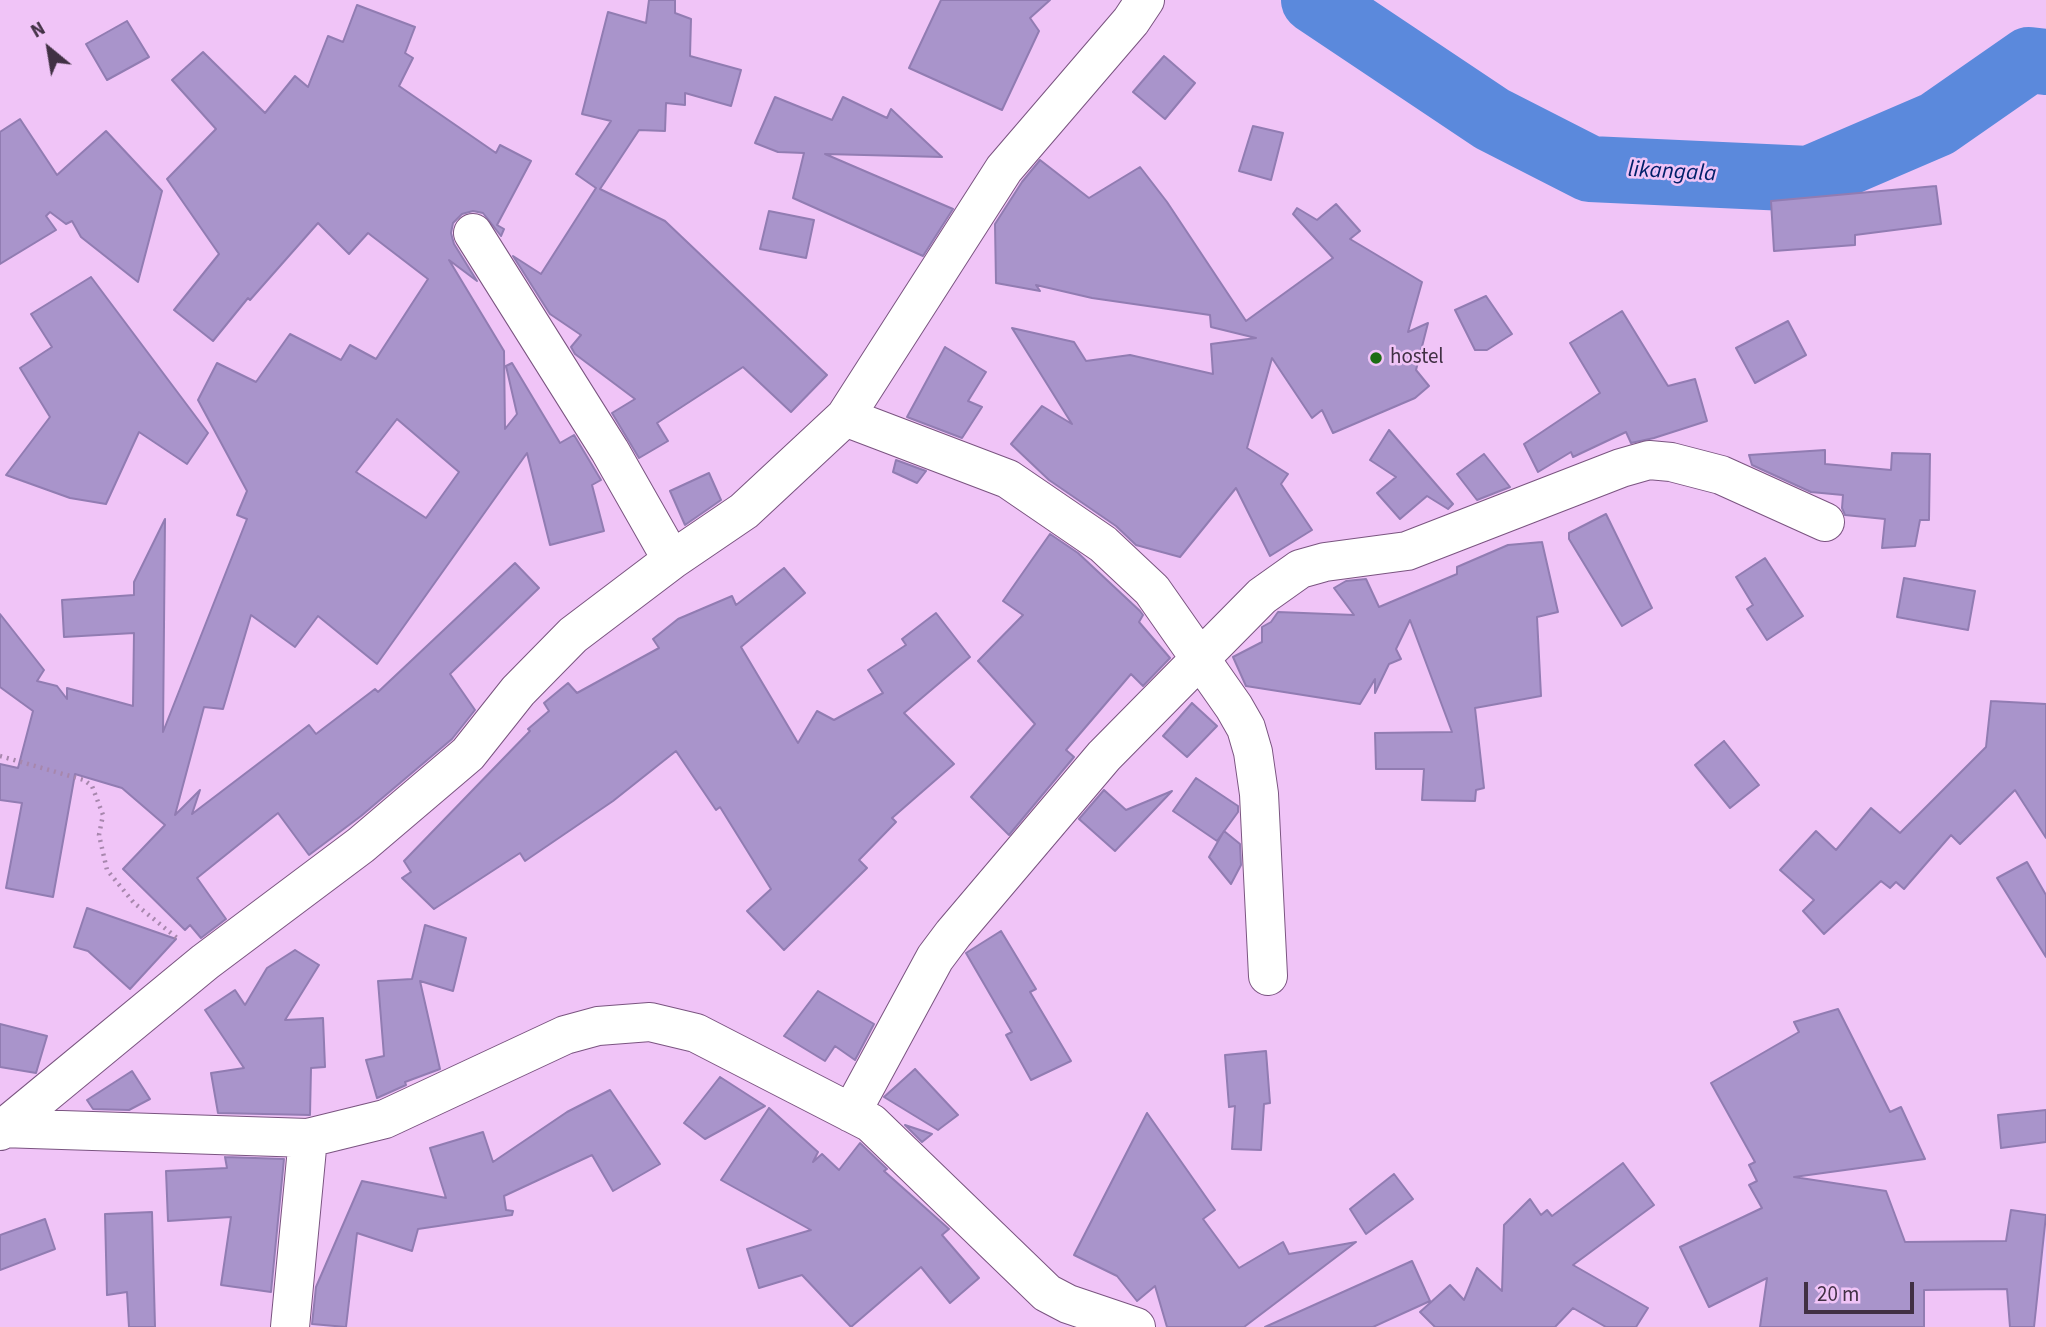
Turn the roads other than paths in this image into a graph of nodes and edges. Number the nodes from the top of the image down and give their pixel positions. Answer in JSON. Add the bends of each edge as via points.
{"nodes":[{"id":1,"x":1146,"y":0,"type":"edge"},
{"id":2,"x":473,"y":233,"type":"dead end"},
{"id":3,"x":845,"y":416,"type":"junction"},
{"id":4,"x":1825,"y":522,"type":"dead end"},
{"id":5,"x":672,"y":560,"type":"junction"},
{"id":6,"x":1198,"y":659,"type":"junction"},
{"id":7,"x":1268,"y":976,"type":"dead end"},
{"id":8,"x":851,"y":1113,"type":"junction"},
{"id":9,"x":1,"y":1129,"type":"edge"},
{"id":10,"x":308,"y":1138,"type":"junction"},
{"id":11,"x":290,"y":1327,"type":"edge"},
{"id":12,"x":1136,"y":1327,"type":"edge"}],
"edges":[{"from":1,"to":3,"type":"street","via":[[1004,169]]},
{"from":2,"to":5,"type":"street"},
{"from":3,"to":5,"type":"street","via":[[744,511]]},
{"from":3,"to":6,"type":"street","via":[[1008,479],[1054,509],[1141,577]]},
{"from":4,"to":6,"type":"street","via":[[1721,475],[1649,460],[1407,551],[1300,569],[1262,596]]},
{"from":5,"to":9,"type":"street","via":[[573,635],[518,691],[468,754],[361,845],[205,962]]},
{"from":6,"to":7,"type":"street","via":[[1234,707],[1253,752]]},
{"from":6,"to":8,"type":"street","via":[[1104,757],[953,934],[935,958]]},
{"from":8,"to":10,"type":"street","via":[[696,1033],[650,1022],[598,1026],[565,1035],[385,1119]]},
{"from":8,"to":12,"type":"street","via":[[871,1123],[1047,1293]]},
{"from":9,"to":10,"type":"street"},
{"from":10,"to":11,"type":"street"}]}
